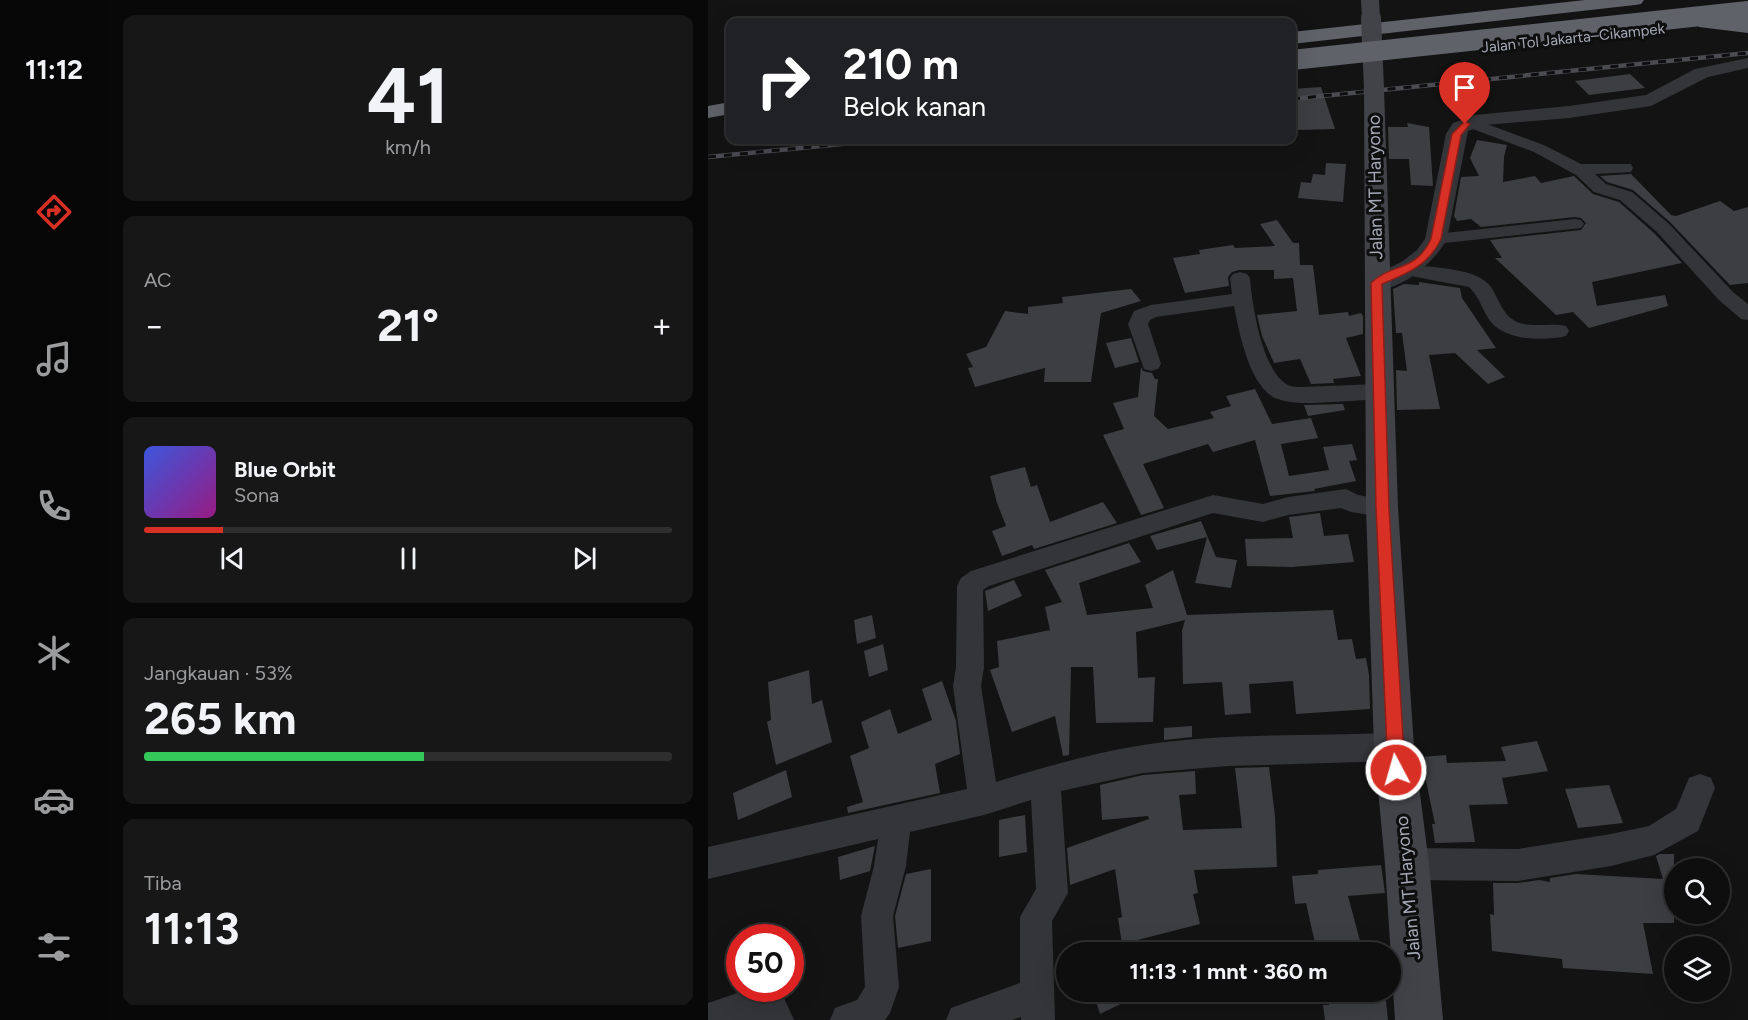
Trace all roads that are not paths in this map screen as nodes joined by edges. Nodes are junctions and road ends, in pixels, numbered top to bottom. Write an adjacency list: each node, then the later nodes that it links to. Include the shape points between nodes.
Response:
1 (1635, 0): 8 (highway)
2 (1748, 4): 9 (highway)
3 (1371, 9): 26 (main road, Jalan MT Haryono, bridge)
4 (1748, 11): 10 (highway, bridge)
5 (1748, 19): 6 (highway, Jalan Tol Jakarta–Cikampek)
6 (1706, 23): 7 (highway); 12 (highway, Jalan Tol Jakarta–Cikampek)
7 (1748, 27)
8 (1296, 38)
9 (1296, 53)
10 (1296, 60)
11 (1748, 63): 17 (street, via 1702,73 1651,100)
12 (1296, 68)
13 (726, 109): 15 (highway)
14 (726, 114): 15 (highway)
15 (708, 115)
16 (726, 122): 18 (highway)
17 (1468, 122): 22 (street, via 1539,149); 24 (street, via 1456,134)
18 (708, 124)
19 (726, 130): 20 (highway)
20 (708, 132)
21 (1625, 168): 22 (street)
22 (1578, 169): 27 (street, via 1600,188 1626,196 1640,206)
23 (1575, 224): 24 (street)
24 (1436, 239): 25 (street, via 1424,258)
25 (1407, 270): 26 (street); 28 (street, via 1479,282 1501,320 1508,325 1527,331)
26 (1377, 283): 30 (main road, Jalan MT Haryono)
27 (1748, 314)
28 (1559, 331)
29 (1151, 364): 30 (street, via 1138,324 1141,316 1240,288 1261,368 1274,387 1283,393 1298,394)
30 (1379, 391): 31 (main road, Jalan MT Haryono)
31 (1382, 508): 32 (main road, Jalan MT Haryono); 35 (street, via 1351,503 1346,498 1263,513 1213,504 980,578 970,586 968,686)
32 (1394, 747): 33 (street, via 1143,759); 38 (main road, Jalan MT Haryono)
33 (1045, 781): 35 (street); 39 (street, via 1052,893 1036,917)
34 (1700, 788): 38 (street, via 1687,820 1654,840 1518,865)
35 (984, 800): 36 (street)
36 (896, 820): 37 (street); 42 (street, via 890,866 877,915 882,987 878,1002 868,1014)
37 (708, 863)
38 (1407, 864): 44 (main road, Jalan MT Haryono)
39 (1037, 1007): 43 (street)
40 (710, 1020): 41 (street, via 761,1004 771,1008)
41 (777, 1020)
42 (847, 1020)
43 (963, 1020)
44 (1419, 1020)

